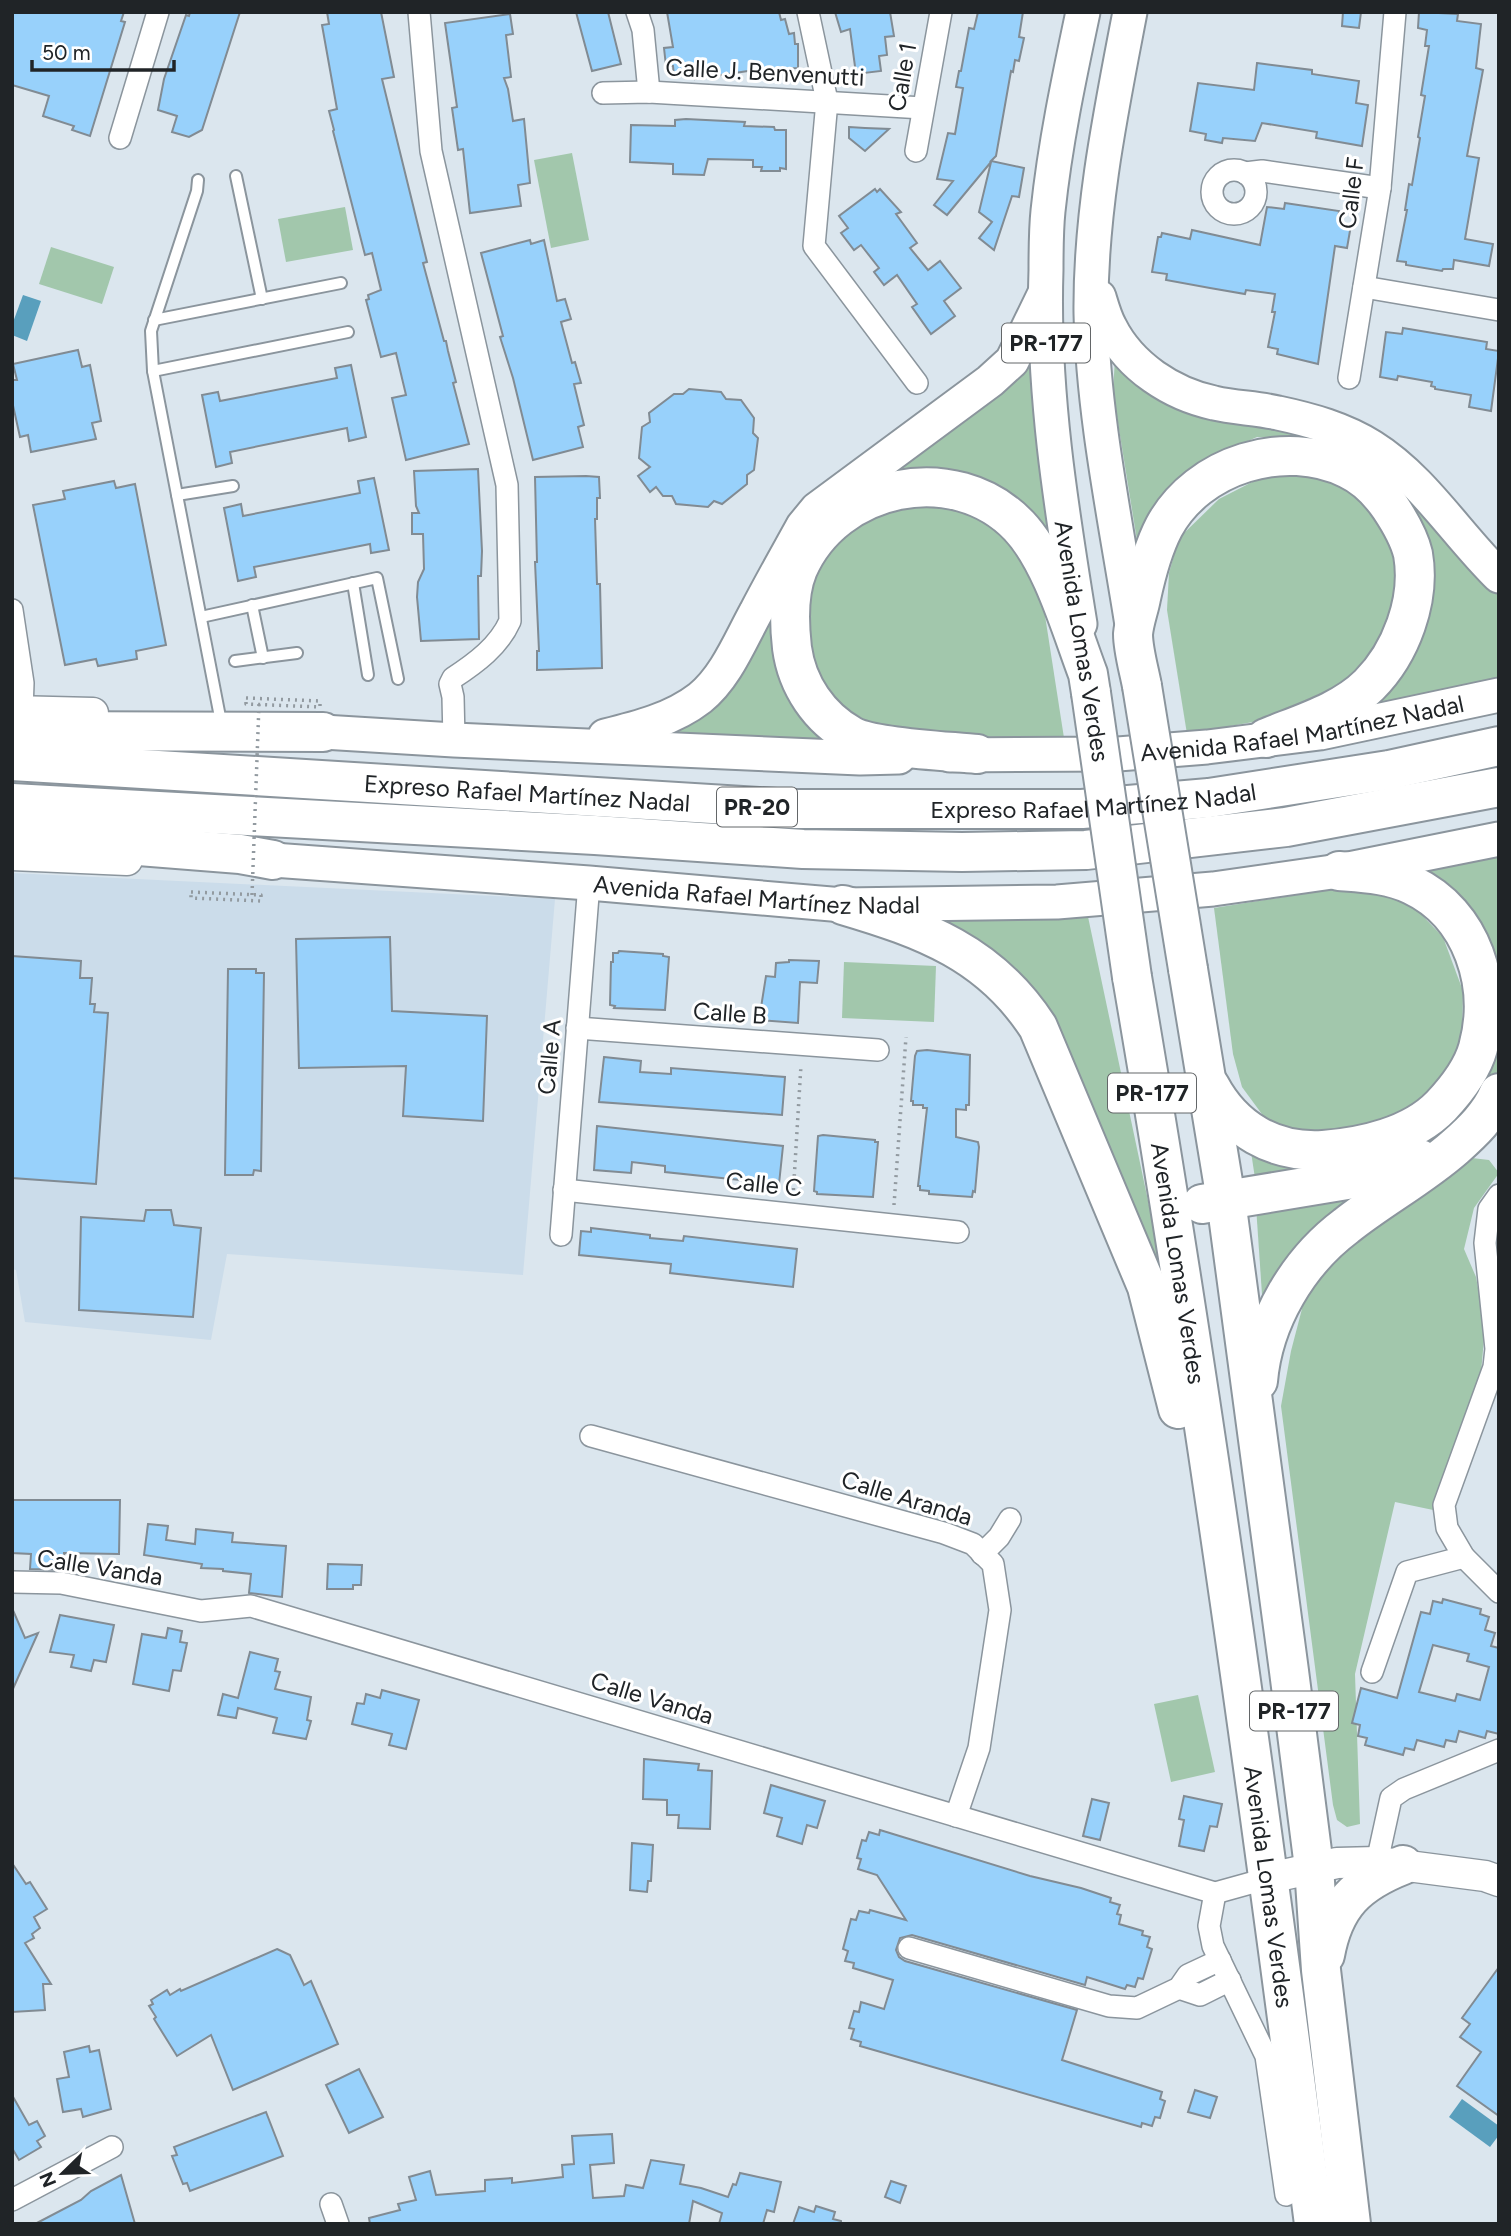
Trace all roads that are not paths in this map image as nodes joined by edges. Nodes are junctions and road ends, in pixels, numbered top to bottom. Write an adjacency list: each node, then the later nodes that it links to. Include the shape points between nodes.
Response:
1 (158, 12): 13 (street)
2 (419, 12): 49 (street, via 431,151 507,485 510,621 494,646 461,673 461,685 453,697)
3 (638, 12): 9 (street)
4 (808, 12): 11 (street)
5 (941, 12): 12 (street, Calle 1)
6 (1083, 12): 22 (main road, Avenida Lomas Verdes / PR-177, via 1047,213)
7 (1130, 12): 19 (main road, Avenida Lomas Verdes / PR-177, via 1108,135)
8 (1395, 12): 18 (street, Calle F)
9 (649, 92): 10 (street, Calle J. Benvenutti); 11 (street, Calle J. Benvenutti)
10 (603, 93)
11 (827, 101): 12 (street, Calle J. Benvenutti); 29 (street, via 814,246)
12 (923, 108): 14 (street, Calle 1)
13 (120, 138)
14 (916, 151)
15 (1245, 173): 18 (street, via 1262,171)
16 (236, 176): 23 (lane)
17 (198, 180): 25 (lane)
18 (1380, 188): 21 (street, Calle F)
19 (1092, 280): 32 (main road, via 1110,328 1143,369 1159,381 1214,403 1275,412 1346,432 1394,461); 37 (main road, Avenida Lomas Verdes / PR-177, via 1094,371)
20 (341, 283): 23 (lane)
21 (1364, 287): 24 (street); 28 (street, Calle F)
22 (1045, 293): 43 (main road, Avenida Lomas Verdes / PR-177, via 1051,421); 50 (main road, via 1012,361 828,501 803,526 734,654 701,697 663,719)
23 (262, 299): 25 (lane)
24 (1499, 310)
25 (154, 320): 27 (lane, via 150,331)
26 (348, 332): 27 (lane)
27 (153, 371): 31 (lane)
28 (1349, 378)
29 (918, 383)
30 (233, 486): 31 (lane)
31 (177, 495): 36 (lane)
32 (1499, 576)
33 (353, 583): 34 (lane); 41 (lane); 42 (lane, via 377,578)
34 (252, 605): 36 (lane); 39 (lane)
35 (12, 610): 46 (street, via 23,683)
36 (201, 617): 45 (lane)
37 (1133, 634): 48 (highway, via 1164,526 1204,484 1261,457 1289,455 1331,462 1373,485 1405,530 1413,553 1413,590 1405,627 1368,686 1316,718); 65 (highway, Avenida Lomas Verdes / PR-177, bridge)
38 (297, 653): 39 (lane)
39 (263, 658): 40 (lane)
40 (235, 662)
41 (368, 675)
42 (398, 679)
43 (1090, 684): 52 (highway, via 1041,558 1020,527 997,506 952,488 925,486 873,499 838,519 821,535 797,572 789,613 800,681 833,724 864,741); 71 (highway, Avenida Lomas Verdes / PR-177, bridge, via 1132,977)
44 (1499, 695): 48 (main road, Avenida Rafael Martínez Nadal, via 1320,733)
45 (220, 717): 46 (main road, Avenida Rafael Martínez Nadal); 47 (main road, Avenida Rafael Martínez Nadal)
46 (15, 718): 47 (highway)
47 (323, 732): 49 (main road, Avenida Rafael Martínez Nadal)
48 (1266, 738): 52 (main road, Avenida Rafael Martínez Nadal, via 1118,754)
49 (454, 740): 50 (main road, Avenida Rafael Martínez Nadal)
50 (576, 744): 52 (main road, Avenida Rafael Martínez Nadal, via 860,758)
51 (1499, 746): 53 (highway, Expreso Rafael Martínez Nadal / PR-20, via 1389,770 1235,794 1082,809 792,809)
52 (977, 754)
53 (12, 761)
54 (1499, 787): 55 (highway, Expreso Rafael Martínez Nadal / PR-20, via 1286,827 1086,850 962,852 803,849)
55 (12, 803)
56 (12, 829): 59 (highway)
57 (1499, 839): 60 (main road, Avenida Rafael Martínez Nadal)
58 (12, 855): 59 (main road, Avenida Rafael Martínez Nadal, via 240,865)
59 (273, 860): 61 (main road, Avenida Rafael Martínez Nadal)
60 (1339, 871): 62 (main road, Avenida Rafael Martínez Nadal, via 1213,889 1057,902); 65 (highway, via 1380,874 1409,883 1459,924 1484,993 1478,1051 1468,1071 1439,1108 1395,1135 1306,1151 1259,1138 1245,1129 1219,1103)
61 (589, 883): 62 (main road, Avenida Rafael Martínez Nadal); 63 (street, Calle A)
62 (843, 905): 77 (highway, via 945,942 973,958 1014,995 1038,1027 1147,1287 1184,1430)
63 (578, 1028): 64 (street, Calle B); 68 (street, Calle A)
64 (878, 1050)
65 (1206, 1078): 70 (highway, Avenida Lomas Verdes / PR-177)
66 (1499, 1093): 67 (highway)
67 (1464, 1139): 70 (highway, via 1377,1175); 74 (highway, via 1344,1227 1304,1266 1284,1296 1271,1328 1259,1373)
68 (564, 1190): 72 (street, Calle C); 73 (street, Calle A)
69 (1499, 1195): 79 (street, via 1489,1209 1485,1243 1494,1367 1444,1505 1447,1528)
70 (1226, 1200): 71 (highway); 74 (highway, Avenida Lomas Verdes / PR-177)
71 (1172, 1210): 77 (highway, Avenida Lomas Verdes / PR-177)
72 (958, 1232)
73 (561, 1235)
74 (1255, 1425): 86 (highway, Avenida Lomas Verdes / PR-177)
75 (591, 1436): 78 (street, Calle Aranda, via 944,1533 973,1544)
76 (1010, 1519): 78 (street)
77 (1217, 1526): 87 (highway, Avenida Lomas Verdes / PR-177)
78 (982, 1554): 84 (street, Calle Aranda, via 993,1564 1000,1610 979,1748)
79 (1464, 1557): 81 (street); 82 (street, via 1407,1572)
80 (12, 1582): 84 (street, Calle Vanda, via 61,1583 201,1611 251,1606)
81 (1499, 1592)
82 (1372, 1672)
83 (1499, 1750): 85 (street, via 1391,1798)
84 (956, 1816): 89 (street, Calle Vanda)
85 (1390, 1864): 86 (main road); 88 (main road); 92 (highway, via 1339,1911 1328,1935)
86 (1314, 1867): 87 (main road); 92 (highway, Avenida Lomas Verdes / PR-177)
87 (1269, 1878): 89 (street); 98 (highway, Avenida Lomas Verdes / PR-177)
88 (1499, 1881)
89 (1215, 1893): 91 (street, via 1209,1926)
90 (909, 1948): 94 (street, via 1109,2006 1137,2008)
91 (1220, 1960): 93 (street); 94 (street, via 1188,1975)
92 (1321, 1970): 99 (highway, Avenida Lomas Verdes / PR-177)
93 (1230, 1980): 94 (street, via 1199,1995); 96 (street, via 1266,2056)
94 (1179, 1989)
95 (112, 2147): 97 (street)
96 (1286, 2195)
97 (12, 2200)
98 (1314, 2224)
99 (1351, 2224)

